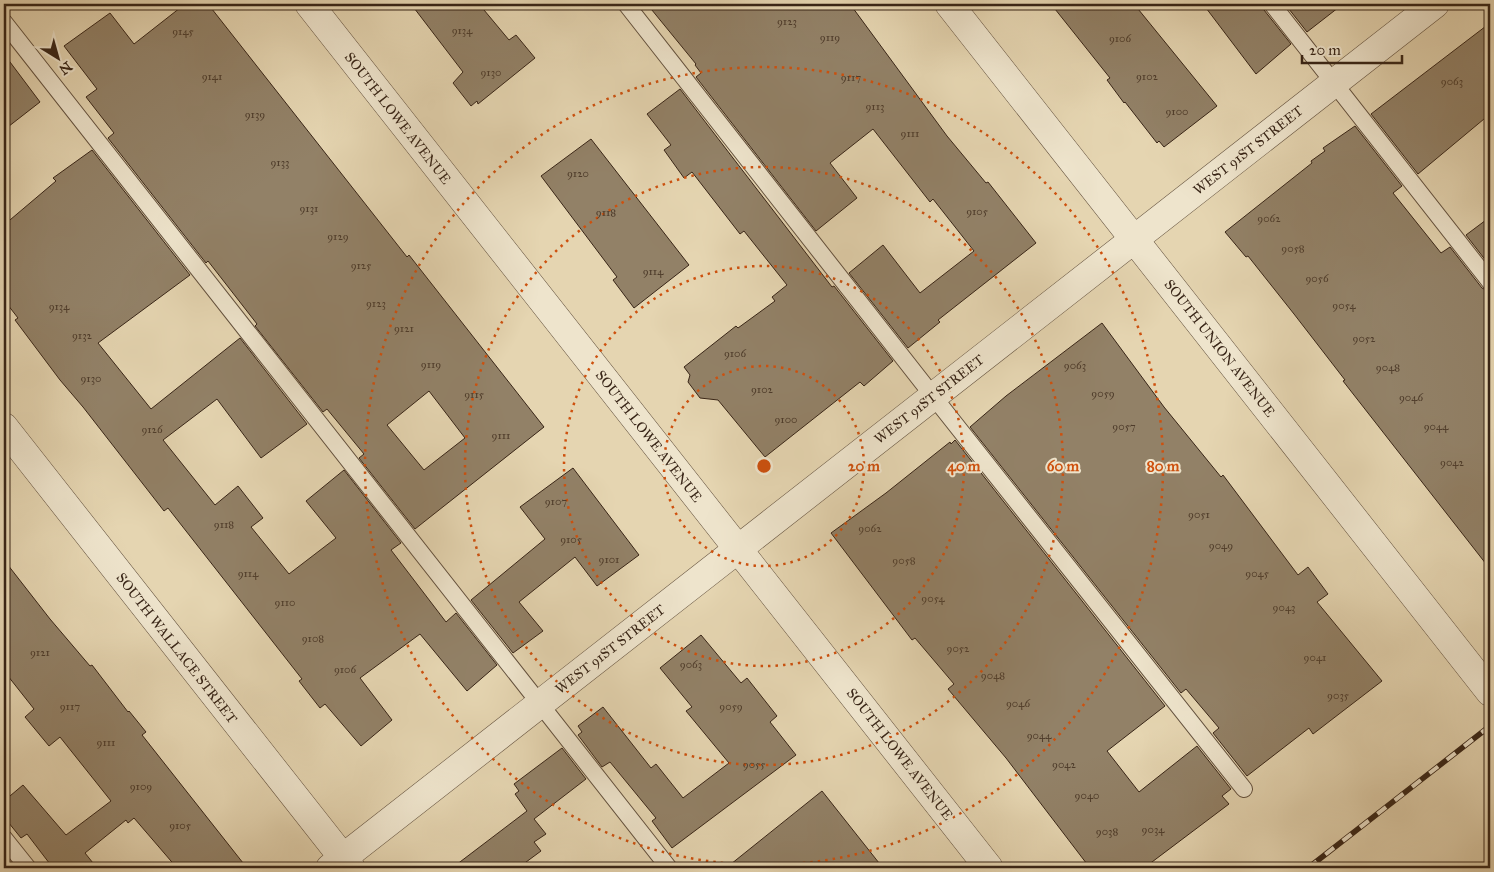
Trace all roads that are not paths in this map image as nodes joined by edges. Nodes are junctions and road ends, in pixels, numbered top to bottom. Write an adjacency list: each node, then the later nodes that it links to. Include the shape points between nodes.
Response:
1 (308, 4): 12 (street, SOUTH LOWE AVENUE)
2 (626, 4): 10 (lane)
3 (949, 4): 8 (street, SOUTH UNION AVENUE)
4 (1272, 4): 7 (lane)
5 (1435, 4): 7 (street, WEST 91ST STREET)
6 (4, 22): 14 (lane)
7 (1334, 83): 8 (street, WEST 91ST STREET); 9 (lane)
8 (1134, 239): 10 (street, WEST 91ST STREET); 13 (street, SOUTH UNION AVENUE)
9 (1490, 282)
10 (933, 396): 12 (street, WEST 91ST STREET); 15 (lane)
11 (4, 427): 17 (street, SOUTH WALLACE STREET)
12 (738, 549): 14 (street, WEST 91ST STREET); 20 (street, SOUTH LOWE AVENUE)
13 (1490, 692)
14 (540, 704): 17 (street, WEST 91ST STREET); 19 (lane)
15 (1244, 789)
16 (4, 838): 18 (lane)
17 (341, 865)
18 (28, 868)
19 (669, 868)
20 (989, 868)

